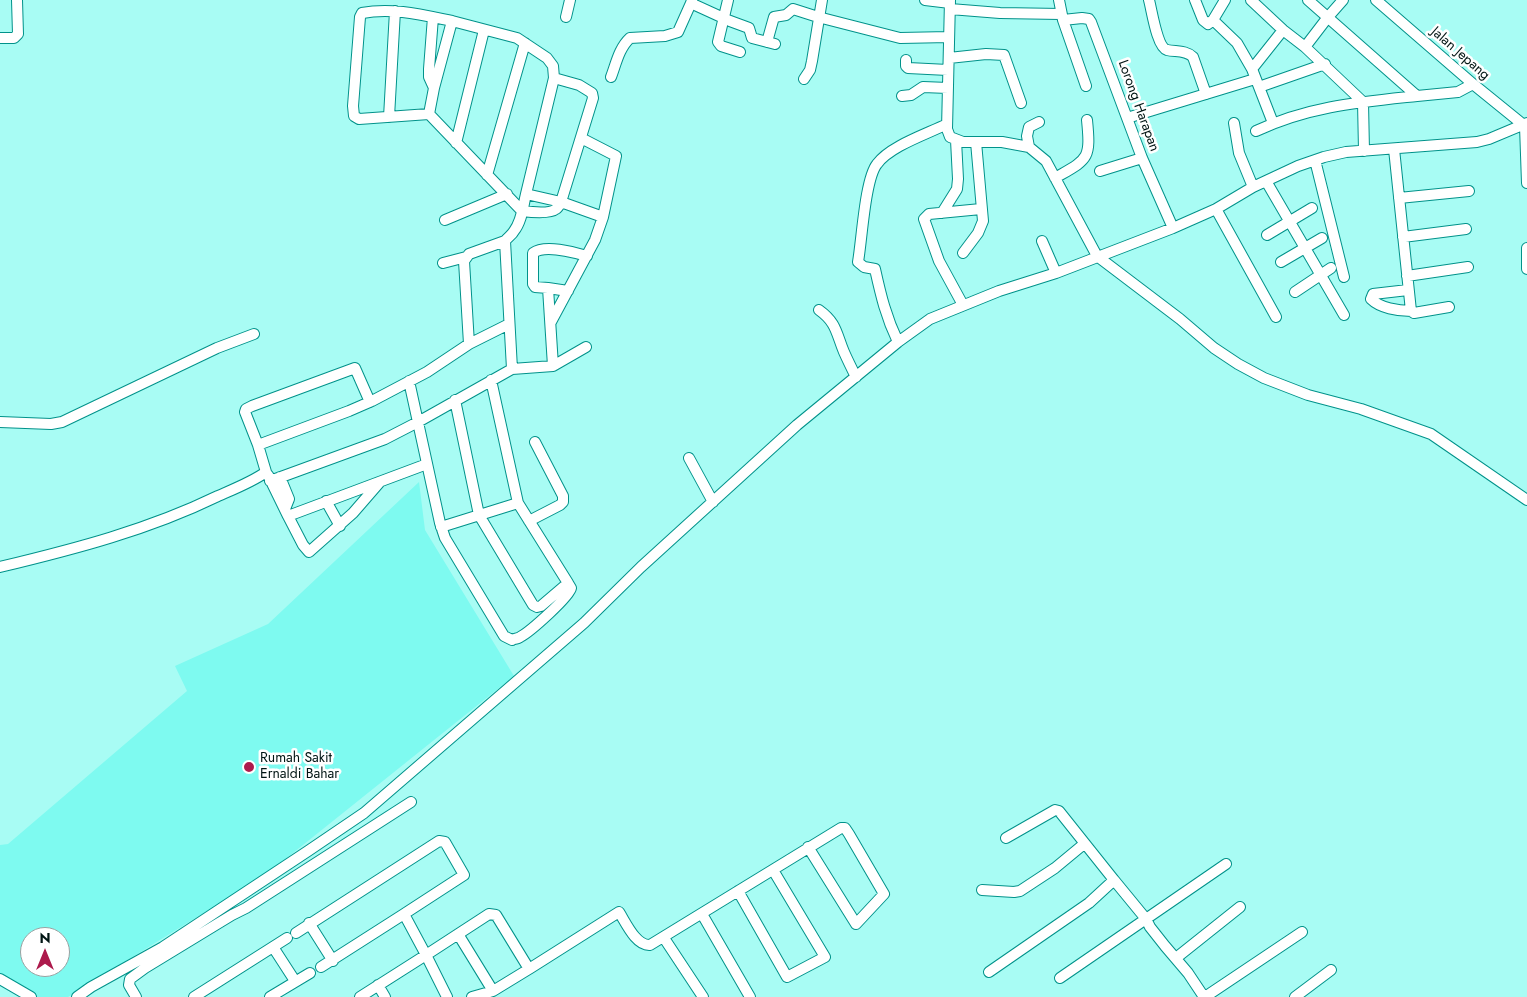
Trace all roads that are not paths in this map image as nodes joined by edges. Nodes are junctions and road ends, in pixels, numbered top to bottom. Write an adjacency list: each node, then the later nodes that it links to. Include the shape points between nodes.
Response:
1 (17, 0): 29 (street, via 18,34 14,38)
2 (570, 0): 19 (street)
3 (728, 0): 22 (street)
4 (822, 0): 23 (street)
5 (925, 0): 15 (street)
6 (1059, 0): 20 (street)
7 (1149, 0): 46 (street, via 1160,44 1167,50 1193,57)
8 (1195, 0): 24 (street, via 1206,23)
9 (1225, 0): 24 (street)
10 (1251, 0): 27 (street)
11 (1308, 0): 21 (street)
12 (1343, 0): 21 (street)
13 (1376, 0): 42 (street, Jalan Jepang)
14 (692, 2): 22 (street); 38 (street, via 678,32 630,38 622,48)
15 (950, 4): 20 (street, via 1000,13); 28 (street)
16 (792, 5): 22 (street, via 786,15 774,17 771,43 752,38 749,28); 23 (street)
17 (395, 11): 18 (street); 52 (street); 52 (street, via 362,13 360,17 353,106 354,116 360,119)
18 (433, 17): 25 (street); 44 (street, via 429,77)
19 (566, 17)
20 (1062, 17): 43 (street); 53 (street, Lorong Harapan, via 1086,18 1091,22)
21 (1328, 17): 31 (street); 48 (street)
22 (723, 18): 32 (street, via 718,44)
23 (818, 18): 28 (street, via 900,38); 40 (street, via 810,70)
24 (1213, 20): 36 (street, via 1237,43)
25 (452, 21): 26 (street); 44 (street)
26 (484, 30): 30 (street); 64 (street)
27 (1283, 30): 31 (street); 36 (street)
28 (949, 37): 33 (street)
29 (0, 38)
30 (525, 43): 39 (street, via 547,58 553,66); 71 (street)
31 (1305, 47): 35 (street)
32 (740, 52)
33 (949, 58): 37 (street); 50 (street, via 1004,55)
34 (906, 60): 37 (street, via 908,68)
35 (1325, 64): 41 (street); 49 (street)
36 (1252, 69): 41 (street)
37 (948, 70): 45 (street)
38 (612, 77)
39 (554, 78): 61 (street, via 592,92); 78 (street)
40 (804, 79)
41 (1257, 83): 46 (street); 57 (street)
42 (1473, 84): 48 (street, via 1458,92); 59 (street, Jalan Jepang)
43 (1086, 86)
44 (434, 88): 51 (street)
45 (948, 88): 47 (street, via 923,87 911,95); 58 (street)
46 (1206, 94): 53 (street)
47 (902, 96)
48 (1417, 96): 49 (street)
49 (1363, 102): 57 (street, via 1331,106); 67 (street)
50 (1021, 103)
51 (429, 114): 52 (street); 64 (street)
52 (389, 117)
53 (1127, 118): 68 (street, Lorong Harapan)
54 (1087, 120): 72 (street, via 1089,144 1085,158)
55 (1039, 122): 65 (street, via 1029,128)
56 (1234, 123): 75 (street, via 1239,153)
57 (1273, 123): 60 (street)
58 (947, 124): 62 (street, via 950,137); 124 (street, via 901,145 881,159 872,172 858,262 875,269 880,298)
59 (1525, 126): 66 (street, via 1477,142); 74 (street)
60 (1256, 131)
61 (581, 138): 80 (street); 86 (street, via 616,156)
62 (956, 140): 63 (street); 85 (street, via 957,188)
63 (976, 142): 65 (street); 82 (street)
64 (456, 143): 71 (street)
65 (1029, 147): 72 (street, via 1046,161)
66 (1394, 149): 67 (street); 79 (street)
67 (1364, 151): 69 (street)
68 (1142, 158): 70 (street); 89 (street, Lorong Harapan)
69 (1315, 160): 73 (street); 110 (street)
70 (1100, 170)
71 (487, 175): 77 (street)
72 (1055, 178): 101 (street)
73 (1266, 181): 75 (street); 88 (street)
74 (1527, 183)
75 (1253, 187): 83 (street)
76 (1469, 191): 79 (street)
77 (507, 194): 84 (street); 87 (street)
78 (526, 194): 80 (street); 84 (street)
79 (1399, 198): 92 (street)
80 (561, 202): 84 (street, via 552,211); 86 (street)
81 (1312, 208): 88 (street)
82 (981, 209): 85 (street); 98 (street, via 981,227)
83 (1216, 209): 89 (street); 120 (street)
84 (522, 211): 94 (street, via 514,231)
85 (942, 213): 115 (street, via 926,216 925,224 939,261)
86 (603, 217): 100 (street)
87 (445, 220)
88 (1290, 221): 91 (street); 96 (street)
89 (1173, 228): 101 (street)
90 (1466, 229): 92 (street)
91 (1267, 235)
92 (1402, 237): 109 (street)
93 (1322, 238): 96 (street)
94 (505, 240): 99 (street); 122 (street)
95 (1042, 241): 107 (street)
96 (1305, 248): 102 (street); 108 (street)
97 (1527, 248): 106 (street)
98 (963, 253)
99 (466, 256): 103 (street); 125 (street)
100 (587, 256): 111 (street, via 563,250 537,250 533,253 533,284); 113 (street)
101 (1096, 256): 107 (street); 142 (street, via 1238,364 1308,395 1361,409 1431,434)
102 (1282, 262)
103 (443, 263)
104 (1468, 267): 109 (street)
105 (1331, 268): 108 (street)
106 (1527, 270)
107 (1056, 273): 115 (street)
108 (1321, 275): 114 (street); 119 (street)
109 (1407, 276): 112 (street)
110 (1344, 277)
111 (548, 288): 113 (street); 121 (street)
112 (1408, 290): 118 (street); 118 (street, via 1373,294 1371,299 1389,308)
113 (568, 291): 121 (street)
114 (1295, 292)
115 (963, 305): 124 (street, via 930,319)
116 (1449, 307): 118 (street)
117 (819, 310): 129 (street, via 830,317 835,326)
118 (1410, 310)
119 (1344, 315)
120 (1276, 317)
121 (550, 323): 127 (street)
122 (509, 324): 125 (street); 128 (street)
123 (254, 334): 134 (street, via 217,348 62,422)
124 (898, 342): 129 (street)
125 (469, 344): 131 (street)
126 (586, 347): 127 (street)
127 (554, 366): 128 (street)
128 (512, 369): 130 (street)
129 (856, 377): 144 (street, via 797,425)
130 (491, 380): 132 (street); 145 (street)
131 (409, 381): 133 (street); 135 (street)
132 (455, 400): 135 (street); 147 (street)
133 (370, 402): 137 (street); 137 (street, via 355,368 252,406 245,412)
134 (0, 422)
135 (418, 422): 139 (street); 140 (street, via 385,439)
136 (535, 442): 148 (street, via 563,496 563,502)
137 (258, 445): 140 (street)
138 (689, 458): 144 (street)
139 (427, 464): 141 (street); 150 (street)
140 (272, 477): 146 (street); 151 (street, via 248,482 169,519 94,543)
141 (381, 481): 143 (street); 149 (street)
142 (1527, 500)
143 (326, 501): 146 (street); 149 (street)
144 (714, 502): 185 (street, via 584,623 364,813 163,947)
145 (518, 503): 147 (street); 148 (street)
146 (286, 512): 149 (street, via 309,552)
147 (478, 516): 150 (street); 152 (street, via 533,605 541,606)
148 (529, 521): 152 (street)
149 (340, 526)
150 (441, 528): 152 (street, via 499,628 509,639 520,638 554,609 570,593)
151 (0, 567)
152 (568, 583)
153 (411, 802): 186 (street, via 246,908 145,968 130,979 129,985)
154 (1006, 838): 155 (street, via 1057,810)
155 (1084, 844): 159 (street); 160 (street, via 1056,868 1020,891)
156 (808, 847): 156 (street, via 841,828 850,834 884,894 856,924); 158 (street)
157 (1226, 864): 165 (street)
158 (773, 870): 161 (street); 161 (street, via 824,957 787,977)
159 (1114, 880): 165 (street); 177 (street, via 1090,903)
160 (982, 890)
161 (738, 891): 164 (street)
162 (1240, 907): 172 (street)
163 (404, 914): 166 (street, via 464,876 445,842 439,841); 171 (street); 173 (street)
164 (702, 914): 169 (street); 194 (street)
165 (1146, 919): 172 (street); 179 (street)
166 (310, 923): 170 (street); 173 (street)
167 (1302, 932): 195 (street)
168 (458, 934): 171 (street); 175 (street, via 489,914 496,915); 183 (street)
169 (664, 938): 175 (street, via 650,946 644,945 620,912); 193 (street)
170 (273, 946): 181 (street); 187 (street)
171 (426, 955): 182 (street); 191 (street)
172 (1176, 958): 195 (street)
173 (333, 961): 174 (street)
174 (321, 967)
175 (529, 969): 183 (street)
176 (1331, 970): 196 (street)
177 (989, 972)
178 (310, 973): 181 (street)
179 (1060, 978)
180 (0, 979): 184 (street)
181 (295, 981): 188 (street)
182 (378, 985): 189 (street); 190 (street)
183 (493, 991): 192 (street)
184 (31, 997)
185 (77, 997)
186 (136, 997)
187 (194, 997)
188 (270, 997)
189 (360, 997)
190 (385, 997)
191 (447, 997)
192 (472, 997)
193 (703, 997)
194 (750, 997)
195 (1204, 997)
196 (1295, 997)

